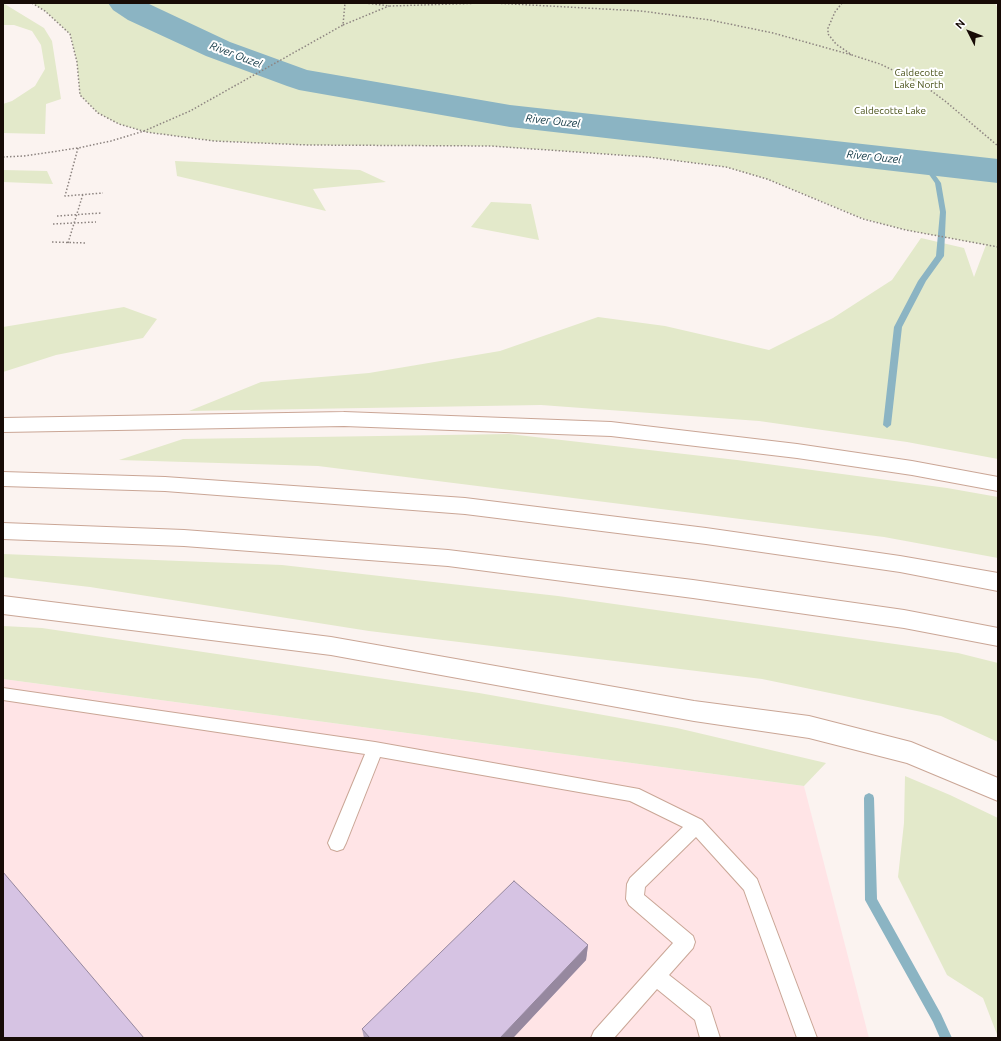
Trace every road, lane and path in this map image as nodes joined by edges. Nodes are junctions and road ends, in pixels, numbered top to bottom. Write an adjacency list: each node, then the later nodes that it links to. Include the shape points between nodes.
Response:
1 (32, 3): 10 (path, via 45,11 70,34 77,62 80,95 98,113 119,124)
2 (345, 3): 8 (path)
3 (365, 3): 7 (path)
4 (484, 3): 7 (path)
5 (494, 3): 9 (path, via 641,11 683,16 773,33)
6 (842, 3): 9 (path, via 835,12 828,34 836,44)
7 (390, 6): 8 (path)
8 (343, 25): 10 (path, via 222,94)
9 (852, 54): 11 (path, via 922,84)
10 (144, 131): 12 (path); 25 (path, via 214,140 308,145 491,146 648,157 726,167 767,179 864,219 906,230)
11 (998, 146)
12 (78, 148): 13 (path); 15 (path, via 65,196)
13 (3, 157)
14 (103, 193): 15 (path)
15 (83, 194): 17 (path)
16 (101, 213): 17 (path)
17 (78, 215): 18 (path); 20 (path)
18 (57, 216)
19 (96, 222): 20 (path)
20 (75, 223): 21 (path); 24 (path)
21 (53, 224)
22 (52, 242): 24 (path)
23 (86, 242): 24 (path)
24 (68, 243)
25 (998, 247)
26 (3, 425): 28 (highway, via 344,419 611,429 797,451)
27 (3, 479): 30 (highway, via 165,484 465,506 706,536 900,564)
28 (998, 484)
29 (3, 530): 32 (highway, via 184,538 448,558 889,616)
30 (998, 582)
31 (3, 605): 35 (highway, via 331,646 694,711 809,728 911,752)
32 (998, 637)
33 (3, 694): 34 (lane)
34 (375, 749): 36 (lane, via 633,794); 37 (lane)
35 (998, 790)
36 (696, 825): 38 (lane, via 636,884 635,899 686,942); 41 (lane, via 751,885)
37 (337, 843)
38 (655, 976): 39 (lane); 40 (lane, via 703,1014)
39 (601, 1038)
40 (710, 1038)
41 (807, 1038)

